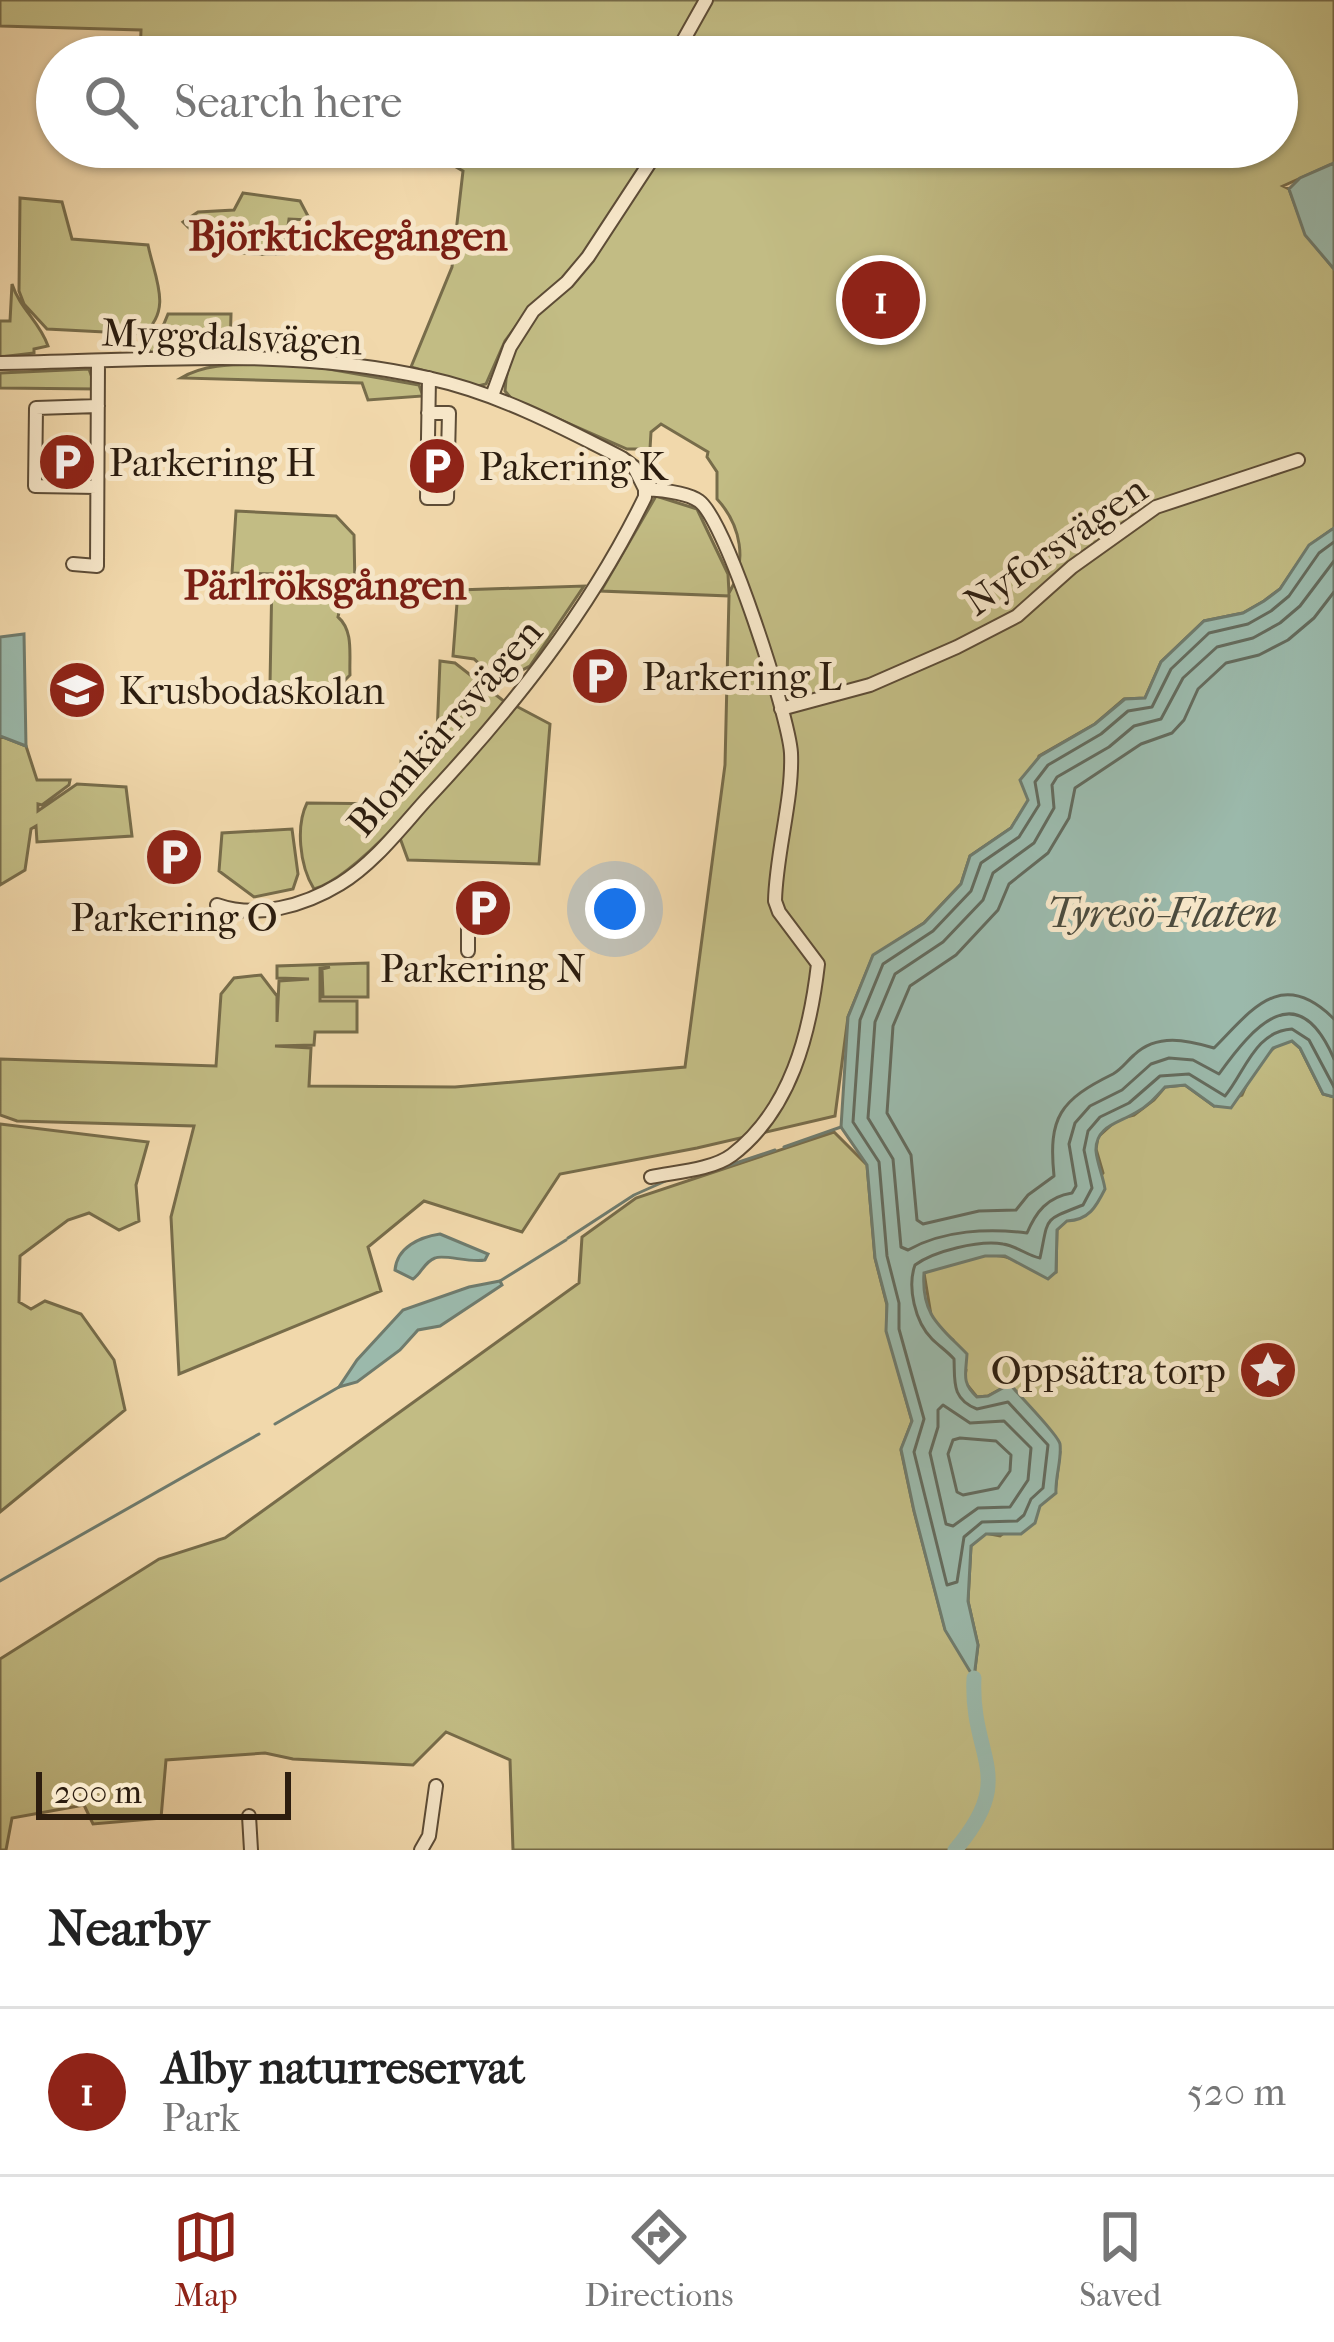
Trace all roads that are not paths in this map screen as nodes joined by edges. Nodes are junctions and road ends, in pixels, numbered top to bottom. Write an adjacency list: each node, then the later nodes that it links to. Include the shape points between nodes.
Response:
1 (706, 0): 2 (street)
2 (686, 36)
3 (647, 168): 7 (street, via 589,257 533,311)
4 (98, 362): 5 (street, Myggdalsvägen); 6 (street, Myggdalsvägen, via 333,362); 8 (street)
5 (0, 363)
6 (429, 378): 7 (street, Myggdalsvägen); 9 (street)
7 (492, 396): 12 (street, Myggdalsvägen, via 622,458)
8 (98, 406): 11 (street); 11 (street, via 36,407 35,487)
9 (428, 413): 9 (street, via 449,413 447,499 427,498)
10 (1298, 460): 14 (street, Nyforsvägen, via 1156,507 1017,616 939,656)
11 (98, 487): 13 (street, via 97,566)
12 (645, 489): 14 (street, via 700,501 722,532); 15 (street, Blomkärrsvägen, via 600,581 532,679 373,858 291,906 240,912)
13 (73, 565)
14 (781, 709): 18 (street, via 791,752 775,901 818,964 802,1051 770,1114 730,1157)
15 (217, 905)
16 (468, 923): 17 (street)
17 (468, 951)
18 (651, 1177)
19 (436, 1786): 22 (street)
20 (249, 1816): 21 (street)
21 (251, 1850)
22 (422, 1850)

